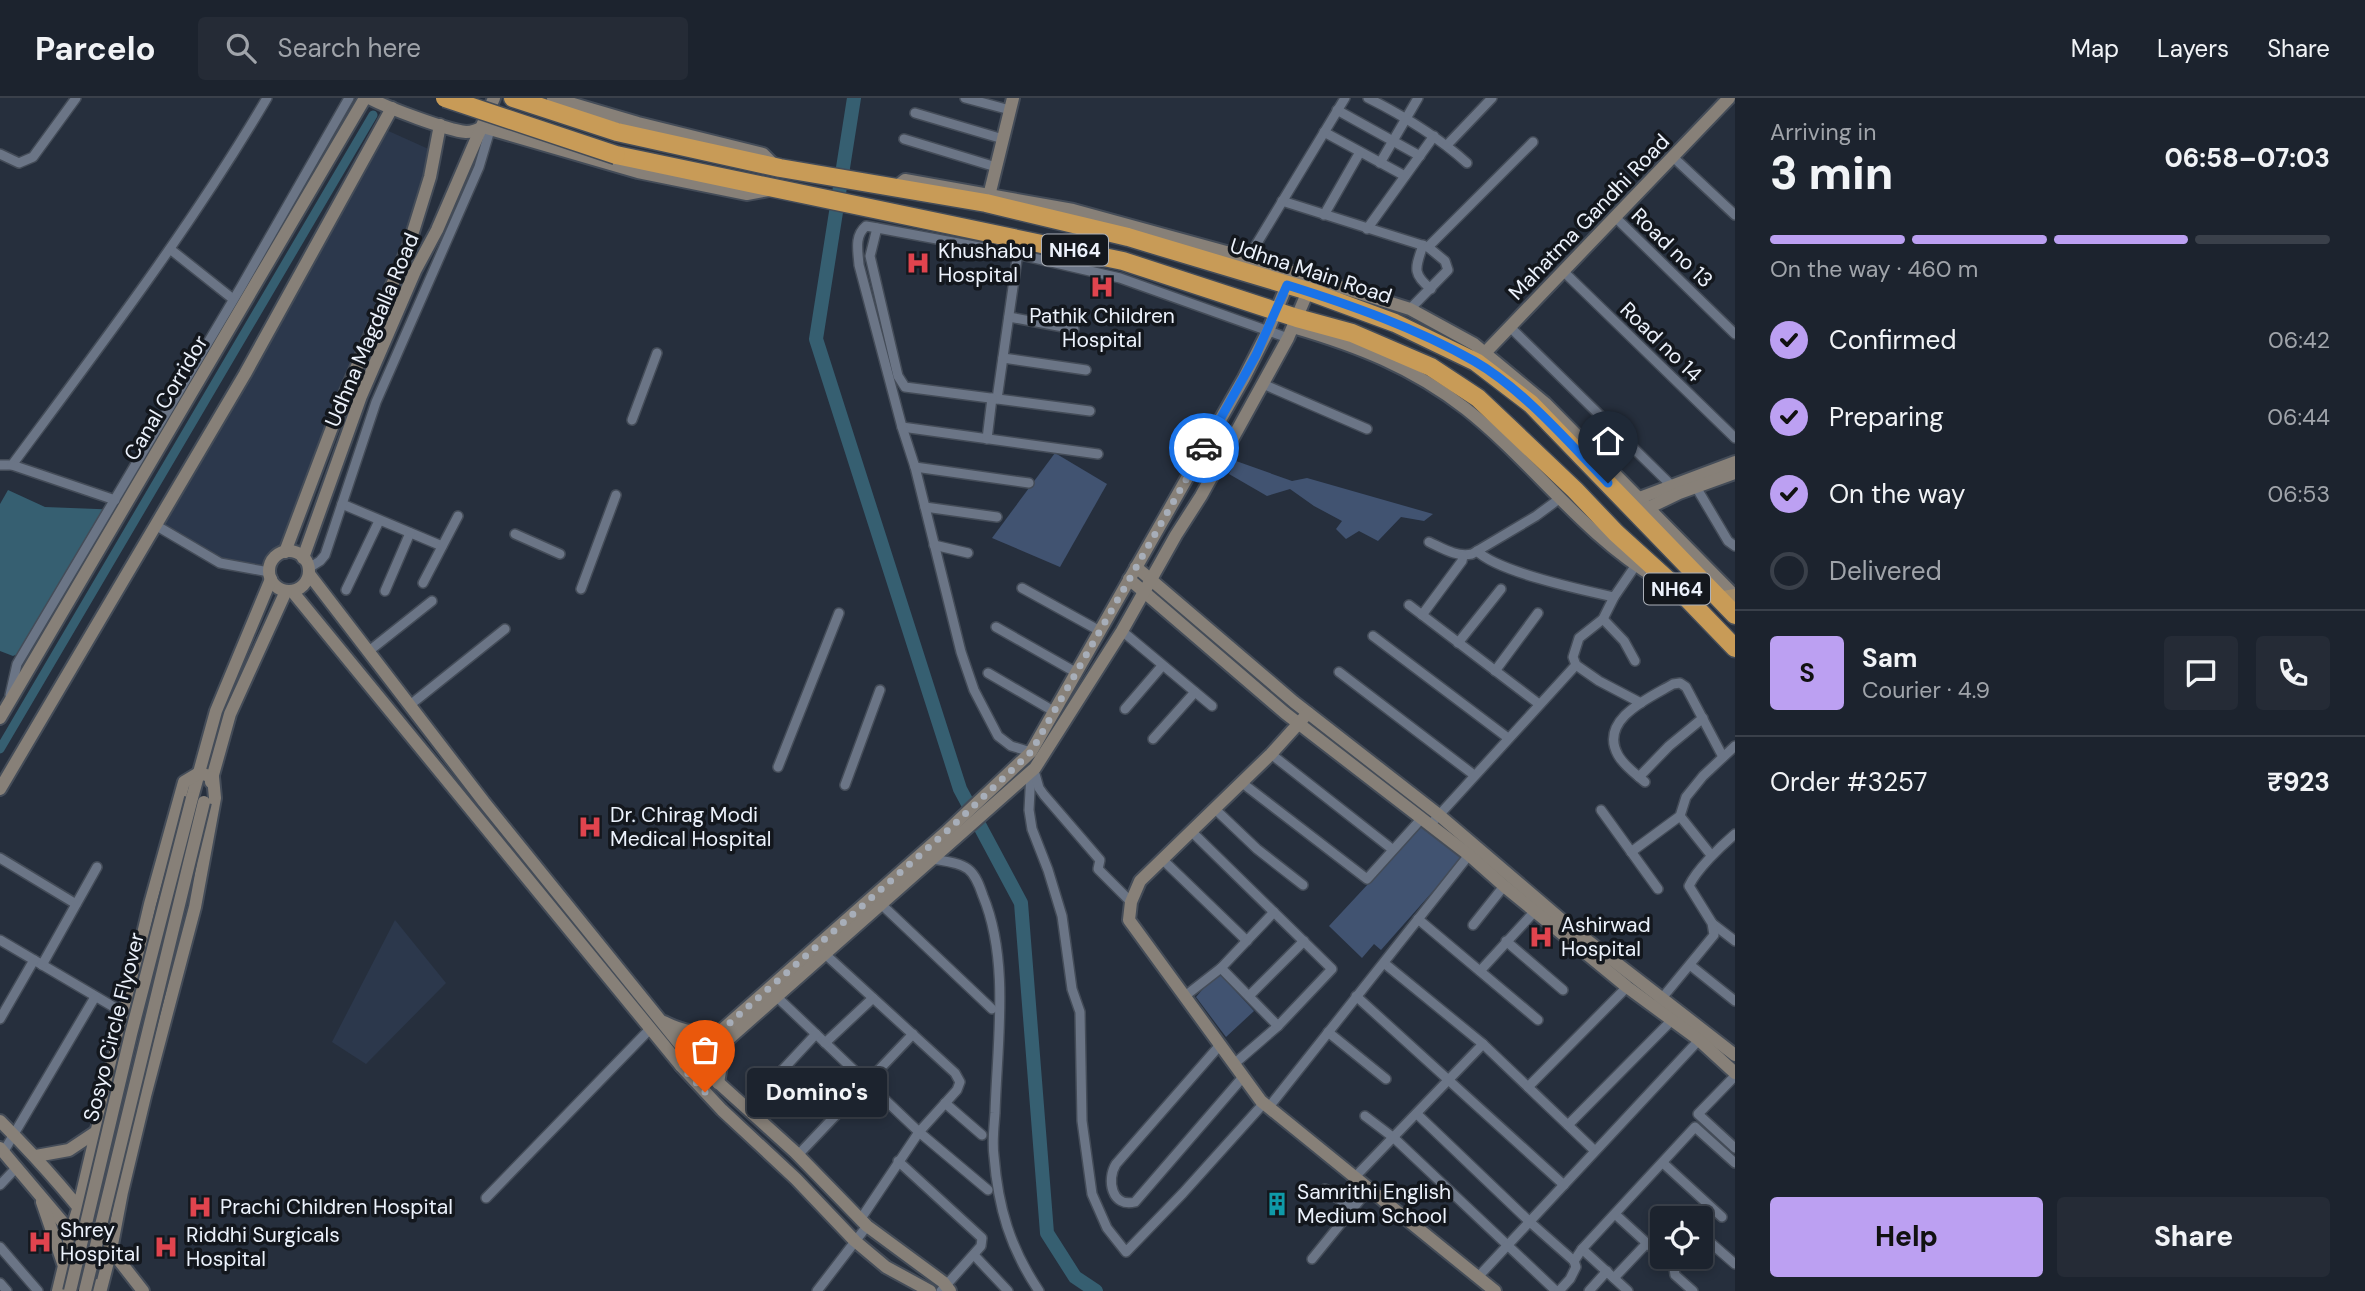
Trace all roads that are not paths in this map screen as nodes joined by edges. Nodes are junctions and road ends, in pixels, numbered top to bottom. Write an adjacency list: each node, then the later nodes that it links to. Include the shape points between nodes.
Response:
1 (76, 98): 30 (street, via 33,157 19,163)
2 (267, 98): 48 (street)
3 (349, 98): 54 (street)
4 (367, 98): 16 (street); 146 (street, Canal Corridor)
5 (445, 98): 38 (highway, NH64, bridge, via 616,155)
6 (494, 98): 21 (street, Udhna Magdalla Road)
7 (513, 98): 35 (highway, NH64, via 617,132)
8 (553, 98): 35 (street, via 763,154)
9 (965, 98): 15 (street)
10 (1345, 98): 17 (street)
11 (1368, 98): 19 (street)
12 (1418, 98): 19 (street)
13 (1492, 98): 28 (street)
14 (1733, 98): 32 (street, Mahatma Gandhi Road)
15 (1011, 104): 25 (street)
16 (391, 108): 20 (street); 93 (street)
17 (1337, 110): 22 (street); 26 (street)
18 (915, 113): 25 (street)
19 (1406, 117): 23 (street); 26 (street)
20 (440, 125): 21 (street, via 466,132); 102 (street, via 408,248 342,401)
21 (486, 126): 38 (street, via 638,172 747,194); 87 (street, via 479,167 376,402); 107 (street, Udhna Magdalla Road, via 415,271 361,397)
22 (1324, 132): 29 (street); 40 (street)
23 (1434, 136): 28 (street); 31 (street)
24 (904, 138): 36 (street)
25 (1003, 139): 36 (street)
26 (1393, 140): 31 (street); 33 (street)
27 (1533, 142): 46 (street)
28 (1447, 145): 34 (street)
29 (1360, 152): 33 (street); 41 (street)
30 (0, 154)
31 (1420, 156): 37 (street)
32 (1673, 157): 42 (street); 43 (street, Mahatma Gandhi Road)
33 (1380, 163): 37 (street)
34 (1467, 163)
35 (778, 167): 39 (highway, Udhna Main Road / NH64)
36 (996, 167): 39 (street)
37 (1405, 176): 45 (street)
38 (774, 190): 47 (highway, NH64, via 868,206)
39 (988, 199): 49 (street, via 1073,211); 51 (highway, Udhna Main Road / NH64)
40 (1282, 201): 41 (street); 49 (street)
41 (1324, 215): 45 (street)
42 (1735, 215)
43 (1615, 217): 50 (street, Mahatma Gandhi Road); 62 (street, Road no 13)
44 (877, 228): 47 (street); 68 (street, via 870,256 901,383 909,389); 71 (street, via 866,226 860,232 859,265)
45 (1367, 229): 46 (street)
46 (1426, 246): 52 (street, via 1417,274); 52 (street, via 1448,267)
47 (1019, 247): 56 (highway, NH64, via 1124,261); 57 (street); 61 (street)
48 (170, 249): 54 (street); 78 (street)
49 (1248, 258): 55 (street)
50 (1563, 271): 58 (street, Mahatma Gandhi Road); 73 (street, Road no 14)
51 (1287, 285): 53 (highway, Udhna Main Road / NH64); 56 (street)
52 (1431, 289): 55 (street)
53 (1308, 292): 60 (street); 64 (highway, Udhna Main Road / NH64)
54 (233, 299): 86 (street)
55 (1410, 309): 64 (street, via 1474,344)
56 (1277, 311): 60 (highway, NH64); 61 (street)
57 (1009, 317): 59 (street); 65 (street)
58 (1510, 327): 64 (street, Mahatma Gandhi Road); 82 (street)
59 (1074, 328)
60 (1292, 328): 61 (street); 67 (street); 85 (street, via 1353,345 1433,386 1501,439); 94 (highway, NH64, via 1352,333 1431,367 1478,398)
61 (1268, 331): 108 (street)
62 (1735, 334)
63 (657, 352): 70 (street)
64 (1480, 357): 88 (highway, Udhna Main Road / NH64)
65 (1003, 358): 66 (street); 68 (street)
66 (1086, 370)
67 (1263, 384): 72 (street); 111 (street)
68 (995, 398): 69 (street); 74 (street)
69 (1090, 411)
70 (632, 421)
71 (902, 427): 74 (street); 79 (street)
72 (1367, 429)
73 (1735, 438)
74 (986, 439): 75 (street)
75 (1098, 454)
76 (1735, 461): 82 (street)
77 (0, 465): 78 (street)
78 (12, 465): 86 (street)
79 (915, 467): 81 (street); 89 (street)
80 (1735, 473): 83 (street)
81 (1029, 483)
82 (1671, 485): 88 (street)
83 (1696, 487): 88 (street); 99 (street, via 1728,541)
84 (616, 495): 114 (street)
85 (1559, 499): 101 (street); 106 (street)
86 (115, 500): 146 (street, via 17,664)
87 (342, 504): 92 (street); 107 (street, via 325,555)
88 (1638, 506): 94 (highway); 122 (highway, Udhna Main Road)
89 (925, 507): 91 (street); 98 (street)
90 (458, 516): 100 (street)
91 (997, 517)
92 (379, 521): 95 (street); 116 (street)
93 (156, 526): 109 (street, via 220,564); 169 (street)
94 (1611, 528): 106 (highway, NH64)
95 (410, 533): 100 (street); 118 (street)
96 (514, 534): 104 (street)
97 (1429, 542): 105 (street)
98 (934, 545): 103 (street); 159 (street, via 974,690 998,736)
99 (1735, 545)
100 (442, 546): 112 (street)
101 (1477, 551): 105 (street); 120 (street, via 1548,582)
102 (285, 552): 107 (street, via 298,554); 109 (street, via 273,559)
103 (968, 553)
104 (560, 554)
105 (1463, 555): 126 (street)
106 (1639, 561): 120 (street); 134 (highway, NH64, via 1680,591)
107 (307, 567): 117 (street, Udhna Magdalla Road, via 303,585); 135 (street)
108 (1136, 567): 110 (street); 111 (street)
109 (270, 576): 117 (street, via 274,585); 164 (street, Sosyo Circle Flyover, via 216,711)
110 (1129, 579): 119 (street); 130 (street)
111 (1152, 580): 119 (street); 152 (street)
112 (424, 583)
113 (1022, 587): 130 (street)
114 (581, 589)
115 (1501, 589): 133 (street)
116 (346, 590)
117 (289, 591): 166 (street, Udhna Magdalla Road, via 230,714); 223 (street)
118 (385, 591)
119 (1146, 592): 131 (street); 155 (street)
120 (1614, 597): 127 (street)
121 (432, 601): 135 (street)
122 (1732, 603)
123 (1409, 605): 126 (street)
124 (839, 613): 162 (street)
125 (1538, 613): 139 (street)
126 (1422, 615): 133 (street)
127 (1603, 619): 136 (street); 137 (street, via 1579,638 1573,657)
128 (996, 627): 142 (street)
129 (505, 629): 147 (street)
130 (1100, 631): 142 (street)
131 (1122, 631): 138 (street); 163 (street)
132 (1373, 636): 156 (street)
133 (1458, 643): 139 (street)
134 (1735, 648)
135 (369, 651): 147 (street)
136 (1635, 661)
137 (1576, 665): 145 (street); 148 (street)
138 (1162, 666): 144 (street); 150 (street)
139 (1495, 671): 148 (street)
140 (1339, 672): 165 (street)
141 (988, 673): 151 (street)
142 (1077, 673): 151 (street)
143 (880, 690): 168 (street)
144 (1195, 692): 149 (street); 157 (street)
145 (1641, 703): 154 (street, via 1681,683); 154 (street, via 1628,711 1616,728 1614,743 1625,765 1642,779 1670,746)
146 (8, 704): 153 (street, Canal Corridor)
147 (410, 705): 223 (street)
148 (1539, 705): 156 (street)
149 (1212, 706)
150 (1125, 709)
151 (1055, 712): 159 (street)
152 (1308, 713): 155 (street); 174 (street)
153 (0, 718)
154 (1703, 718): 161 (street)
155 (1300, 724): 160 (street); 174 (street)
156 (1508, 738): 165 (street)
157 (1153, 739)
158 (1735, 746): 161 (street)
159 (1031, 752): 163 (street)
160 (1271, 754): 167 (street); 178 (street)
161 (1723, 757): 173 (street, via 1686,797)
162 (778, 767)
163 (1027, 771): 177 (street); 189 (street, via 1100,860 1098,869); 244 (street, via 1032,829 1062,916 1072,989 1080,1012 1082,1121 1092,1194 1120,1247 1126,1252)
164 (198, 773): 166 (street); 170 (street, Sosyo Circle Flyover); 219 (street, via 184,782)
165 (1474, 775): 174 (street)
166 (213, 777): 170 (street, Sosyo Circle Flyover); 285 (street, via 215,798 195,906 142,1108)
167 (1241, 782): 171 (street); 178 (street, via 1364,877)
168 (845, 785)
169 (0, 789)
170 (198, 800): 300 (street, Sosyo Circle Flyover, bridge, via 131,1034); 301 (street, Sosyo Circle Flyover, bridge)
171 (1215, 808): 175 (street); 186 (street)
172 (1601, 810): 179 (street)
173 (1679, 816): 179 (street); 181 (street)
174 (1431, 819): 178 (street); 180 (street); 217 (street)
175 (1191, 831): 184 (street); 193 (street)
176 (1735, 834): 181 (street)
177 (949, 836): 183 (street); 228 (street)
178 (1392, 849)
179 (1631, 852): 188 (street)
180 (1469, 855): 187 (street); 194 (street)
181 (1711, 855): 195 (street, via 1689,886)
182 (0, 858): 190 (street)
183 (932, 859): 191 (street); 306 (street, via 971,870 995,928 1000,1015 993,1153 999,1202 1014,1245)
184 (1162, 859): 189 (street, via 1140,881); 198 (street)
185 (97, 867): 190 (street)
186 (1303, 885)
187 (1504, 886): 192 (street); 196 (street)
188 (1657, 889)
189 (1131, 902): 210 (street, via 1129,920)
190 (76, 904): 203 (street)
191 (881, 904): 202 (street); 218 (street)
192 (1535, 911): 200 (street); 208 (street)
193 (1274, 912): 198 (street); 199 (street)
194 (1418, 919): 204 (street); 207 (street)
195 (1712, 923): 201 (street); 205 (street, via 1714,935)
196 (1473, 925)
197 (0, 940): 203 (street)
198 (1247, 941): 206 (street)
199 (1304, 941): 211 (street); 224 (street, via 1332,969)
200 (1506, 941): 207 (street); 209 (street)
201 (1735, 941)
202 (825, 954): 214 (street); 215 (street)
203 (38, 963): 213 (street); 220 (street)
204 (1384, 963): 212 (street); 231 (street)
205 (1690, 965): 216 (street); 217 (street)
206 (1221, 968): 210 (street); 211 (street)
207 (1480, 971): 221 (street)
208 (1627, 987): 217 (street); 242 (street)
209 (1563, 990)
210 (1185, 996): 232 (street)
211 (1249, 996): 224 (street)
212 (1356, 996): 225 (street); 239 (street)
213 (95, 997): 219 (street); 252 (street)
214 (777, 997): 226 (street); 228 (street)
215 (873, 998): 227 (street); 230 (street)
216 (1735, 1001)
217 (1659, 1002): 222 (street); 233 (street)
218 (992, 1009)
219 (124, 1013): 250 (street)
220 (0, 1018)
221 (1538, 1020)
222 (1672, 1020): 229 (street); 249 (street)
223 (655, 1024): 228 (street); 235 (street); 271 (street)
224 (1278, 1026): 234 (street)
225 (1328, 1032): 238 (street); 244 (street)
226 (816, 1034): 230 (street); 245 (street)
227 (913, 1034): 241 (street); 243 (street, via 959,1077 960,1086)
228 (723, 1037): 235 (street); 240 (street)
229 (1699, 1040): 236 (street); 257 (street)
230 (825, 1044): 241 (street)
231 (1483, 1044): 239 (street); 242 (street)
232 (1220, 1045): 234 (street); 237 (street, via 1115,1164 1110,1183 1118,1199 1135,1202)
233 (1735, 1055)
234 (1234, 1064): 237 (street)
235 (690, 1066): 240 (street); 279 (street, via 722,1110)
236 (1735, 1074): 255 (street, via 1698,1114)
237 (1243, 1077): 244 (street)
238 (1387, 1079)
239 (1451, 1080): 246 (street); 266 (street)
240 (718, 1083): 245 (street)
241 (867, 1083): 251 (street); 258 (street)
242 (1528, 1087): 249 (street)
243 (944, 1103): 251 (street); 253 (street)
244 (1266, 1105): 264 (street)
245 (746, 1109): 258 (street)
246 (1417, 1114): 254 (street); 277 (street)
247 (1365, 1116): 254 (street)
248 (0, 1121): 252 (street)
249 (1568, 1125): 257 (street)
250 (96, 1132): 259 (street, via 69,1150); 272 (street)
251 (919, 1132): 260 (street); 269 (street)
252 (14, 1135): 256 (street); 259 (street)
253 (982, 1135)
254 (1394, 1138): 264 (street); 281 (street)
255 (1735, 1148)
256 (2, 1150): 263 (street)
257 (1595, 1152): 266 (street)
258 (798, 1155): 276 (street)
259 (36, 1156): 272 (street)
260 (898, 1161): 276 (street); 286 (street, via 979,1234 981,1246)
261 (1663, 1163): 262 (street, via 1695,1127); 274 (street); 275 (street)
262 (1735, 1163)
263 (17, 1167): 265 (street); 270 (street)
264 (1354, 1178): 268 (street)
265 (0, 1185)
266 (1564, 1185): 277 (street)
267 (1325, 1189): 273 (street)
268 (1368, 1190): 273 (street); 292 (street)
269 (988, 1191)
270 (39, 1194): 278 (street); 290 (street)
271 (486, 1198)
272 (79, 1206): 278 (street); 285 (street)
273 (1353, 1209): 287 (street)
274 (1615, 1214): 280 (street); 284 (street)
275 (1722, 1217)
276 (863, 1223): 279 (street); 294 (street)
277 (1531, 1223): 281 (street); 288 (street)
278 (71, 1232): 290 (street)
279 (855, 1241): 303 (street); 304 (street, via 886,1267)
280 (1647, 1243): 291 (street); 310 (street)
281 (1508, 1244): 292 (street); 308 (street)
282 (1713, 1245): 289 (street)
283 (0, 1247): 298 (street)
284 (1582, 1249): 288 (street); 291 (street)
285 (111, 1251): 295 (street); 302 (street)
286 (974, 1255): 294 (street); 305 (street)
287 (1312, 1259)
288 (1574, 1261): 308 (street, via 1570,1279)
289 (1735, 1264)
290 (64, 1266): 295 (street); 299 (street)
291 (1610, 1274): 296 (street); 309 (street)
292 (1478, 1278): 307 (street)
293 (0, 1283): 297 (street)
294 (946, 1289)
295 (102, 1290)
296 (1626, 1290)
297 (7, 1291)
298 (38, 1291)
299 (58, 1291)
300 (70, 1291)
301 (86, 1291)
302 (142, 1291)
303 (817, 1291)
304 (930, 1291)
305 (1008, 1291)
306 (1039, 1291)
307 (1494, 1291)
308 (1557, 1291)
309 (1589, 1291)
310 (1693, 1291)

